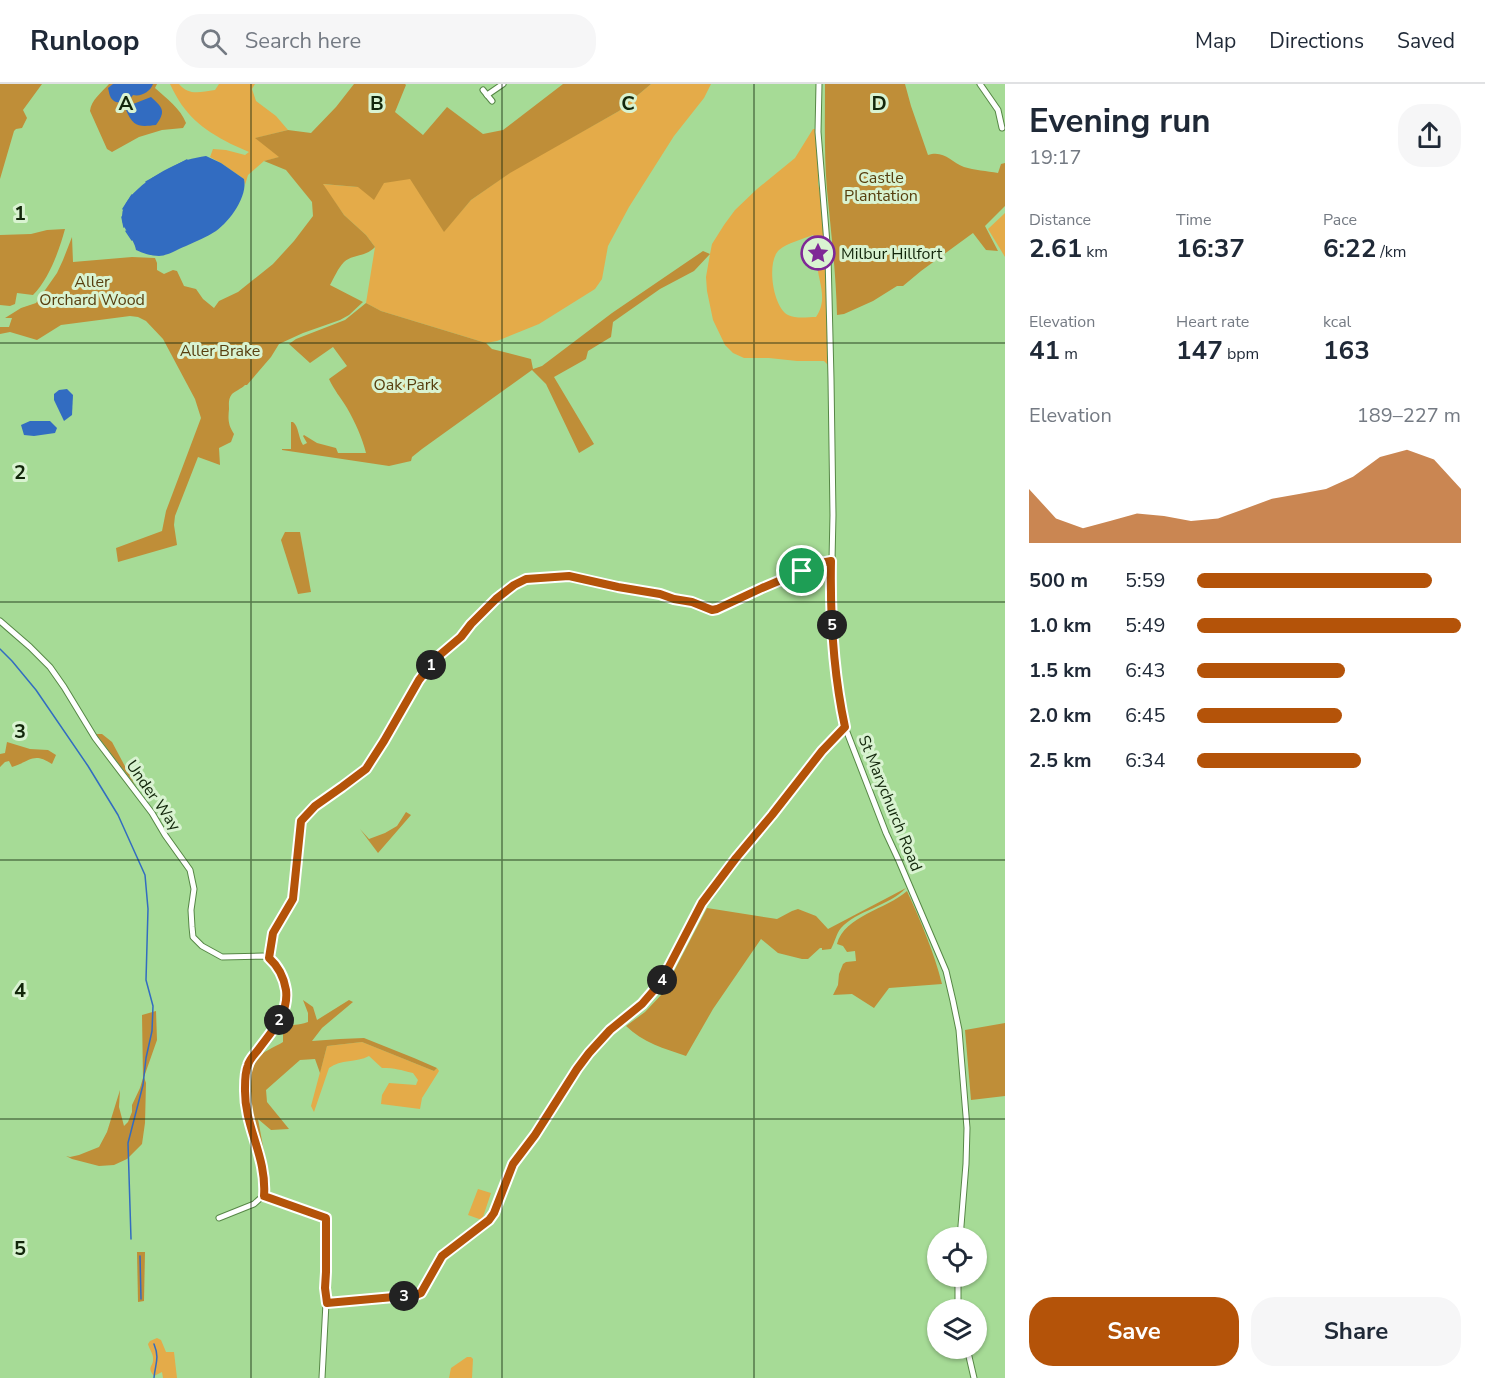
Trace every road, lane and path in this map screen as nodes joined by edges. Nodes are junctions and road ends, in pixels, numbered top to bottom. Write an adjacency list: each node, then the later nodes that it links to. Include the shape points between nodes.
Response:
1 (503, 84): 4 (street, via 485,92)
2 (819, 84): 6 (street, St Marychurch Road, via 818,132 831,359)
3 (980, 84): 5 (street, via 998,110)
4 (492, 101)
5 (1002, 128)
6 (831, 561): 8 (street, St Marychurch Road, via 836,682); 9 (street, via 712,610 660,594 569,576 526,579 514,585 435,659 366,769 301,821 293,899 273,933)
7 (0, 621): 9 (street, Under Way, via 50,667 95,738 190,870 194,937 222,957)
8 (845, 727): 12 (street, St Marychurch Road, via 946,970 959,1029 967,1128); 13 (street, via 702,903 661,982 610,1030 577,1069 513,1164 489,1220 442,1256 421,1293)
9 (269, 958): 10 (street, via 285,982 286,1004 278,1023 248,1064 245,1088 246,1111 265,1180)
10 (264, 1196): 11 (street); 13 (street, via 326,1218)
11 (219, 1218)
12 (961, 1227)
13 (327, 1303): 15 (street)
14 (970, 1359): 16 (street)
15 (322, 1378)
16 (974, 1378)

